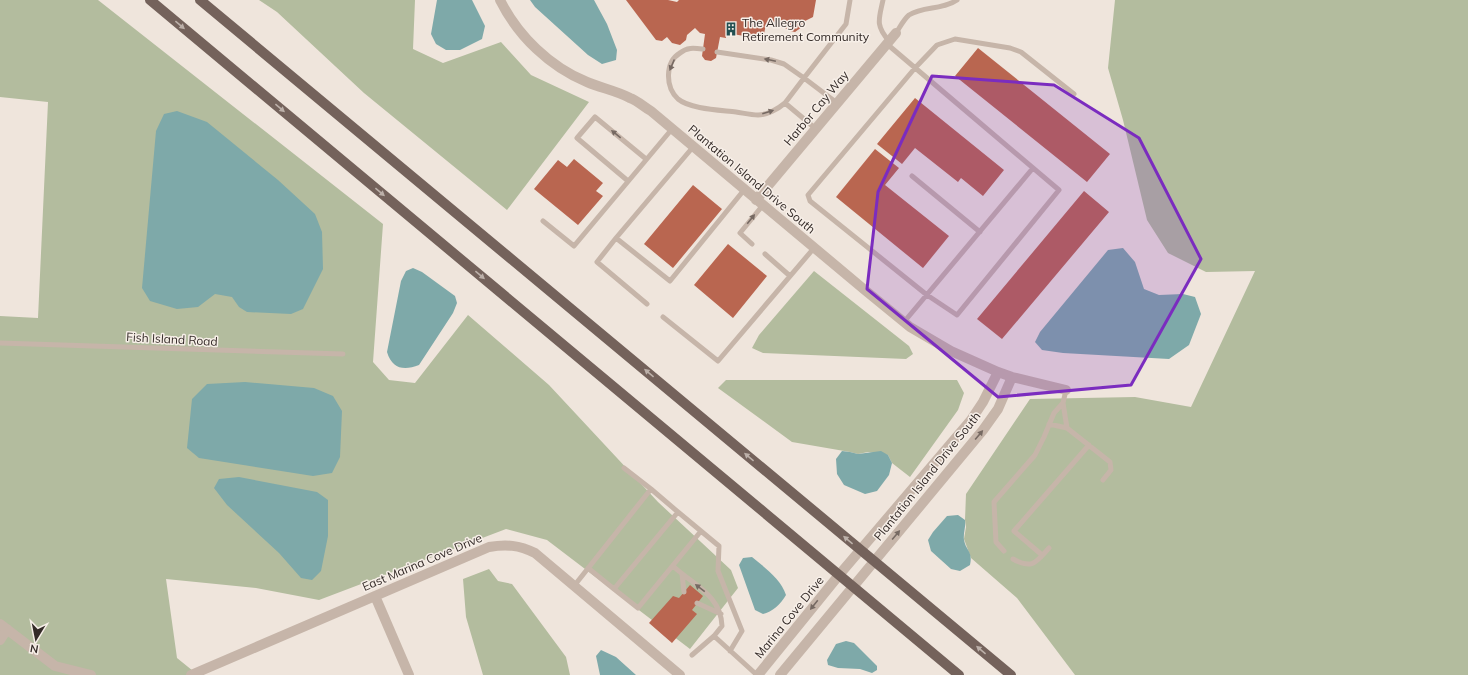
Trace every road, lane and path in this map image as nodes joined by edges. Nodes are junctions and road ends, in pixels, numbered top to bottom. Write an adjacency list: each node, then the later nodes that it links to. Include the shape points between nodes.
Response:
1 (150, 0): 59 (main road, one-way to 59)
2 (200, 0): 51 (main road, one-way to 2)
3 (500, 0): 16 (street, Plantation Island Drive South, via 527,40 561,69 632,98)
4 (850, 0): 12 (lane, via 846,24)
5 (883, 0): 8 (lane, via 879,21)
6 (957, 0): 7 (lane, via 908,16)
7 (896, 33): 8 (street, Harbor Cay Way)
8 (888, 43): 11 (lane); 15 (street, Harbor Cay Way)
9 (703, 49): 14 (lane, one-way to 14, via 692,48 678,53 670,66 668,76 671,90 682,102 758,115 779,108)
10 (717, 52): 12 (lane, one-way to 10, via 784,64 771,60)
11 (915, 68): 13 (lane, via 937,45 955,39 1021,52); 20 (lane); 32 (lane, via 808,195 810,201)
12 (804, 78): 14 (lane); 15 (lane)
13 (1074, 94)
14 (785, 103): 17 (lane)
15 (837, 103): 17 (street, Harbor Cay Way)
16 (672, 129): 18 (street, Plantation Island Drive South); 19 (lane)
17 (816, 129): 24 (street, Harbor Cay Way)
18 (693, 147): 23 (street, Plantation Island Drive South); 27 (lane)
19 (646, 159): 22 (lane); 22 (lane, one-way to 22, via 594,117 577,138)
20 (1033, 168): 26 (lane); 32 (lane, via 1059,190 957,315)
21 (912, 176): 26 (lane)
22 (628, 181): 25 (lane, via 574,246)
23 (744, 190): 24 (street, Plantation Island Drive South); 27 (lane, via 670,281)
24 (759, 203): 28 (lane, one-way to 24, via 740,233); 29 (street, Plantation Island Drive South)
25 (543, 221)
26 (980, 232): 32 (lane)
27 (616, 238): 33 (lane, via 597,262)
28 (752, 244)
29 (814, 248): 31 (lane); 35 (street, Plantation Island Drive South)
30 (765, 254): 31 (lane)
31 (790, 276): 34 (lane, via 718,361)
32 (926, 295): 35 (lane)
33 (648, 304)
34 (663, 316)
35 (904, 322): 38 (street, Plantation Island Drive South, via 952,351)
36 (0, 343): 37 (lane, Fish Island Road)
37 (343, 354)
38 (998, 372): 39 (street, Plantation Island Drive South); 51 (street, Plantation Island Drive South, via 971,420)
39 (1012, 377): 40 (street, Plantation Island Drive South); 55 (street, Plantation Island Drive South, one-way to 39, via 983,430 998,409)
40 (1066, 390): 41 (lane)
41 (1063, 403): 42 (lane); 43 (lane)
42 (1049, 424): 43 (lane); 52 (lane, via 1035,455 994,502 996,542)
43 (1067, 428): 44 (lane)
44 (1089, 444): 46 (lane, via 1110,462 1111,470); 53 (lane, via 1014,531)
45 (624, 468): 47 (lane)
46 (1104, 480)
47 (651, 489): 48 (lane); 57 (lane)
48 (678, 512): 49 (lane); 62 (lane)
49 (701, 531): 56 (lane); 70 (lane, via 719,546 718,571 742,632)
50 (1048, 548): 53 (lane)
51 (860, 550): 55 (main road); 59 (street, Plantation Island Drive South)
52 (1004, 551)
53 (1042, 555): 54 (lane, via 1029,565)
54 (1013, 559)
55 (874, 561): 61 (street, Plantation Island Drive South); 79 (main road, one-way to 55)
56 (673, 566): 58 (lane); 62 (lane, via 638,608)
57 (588, 568): 60 (lane); 62 (lane)
58 (682, 574): 63 (lane); 66 (lane, one-way to 58, via 710,595)
59 (839, 575): 61 (main road); 76 (street, Marina Cove Drive, one-way to 76)
60 (574, 586): 64 (street, East Marina Cove Drive, via 535,553 513,545 501,545 489,547); 75 (street, East Marina Cove Drive)
61 (853, 587): 77 (street); 78 (main road)
62 (614, 589)
63 (684, 592)
64 (375, 596): 73 (street, East Marina Cove Drive); 74 (street)
65 (697, 603): 66 (lane)
66 (722, 615): 68 (lane, via 722,626)
67 (3, 626): 69 (street); 72 (street, via 55,666)
68 (714, 636): 70 (lane); 71 (lane)
69 (0, 640)
70 (730, 651): 76 (lane)
71 (692, 655)
72 (91, 675)
73 (191, 675)
74 (409, 675)
75 (680, 675)
76 (758, 675)
77 (780, 675)
78 (959, 675)
79 (1010, 675)

